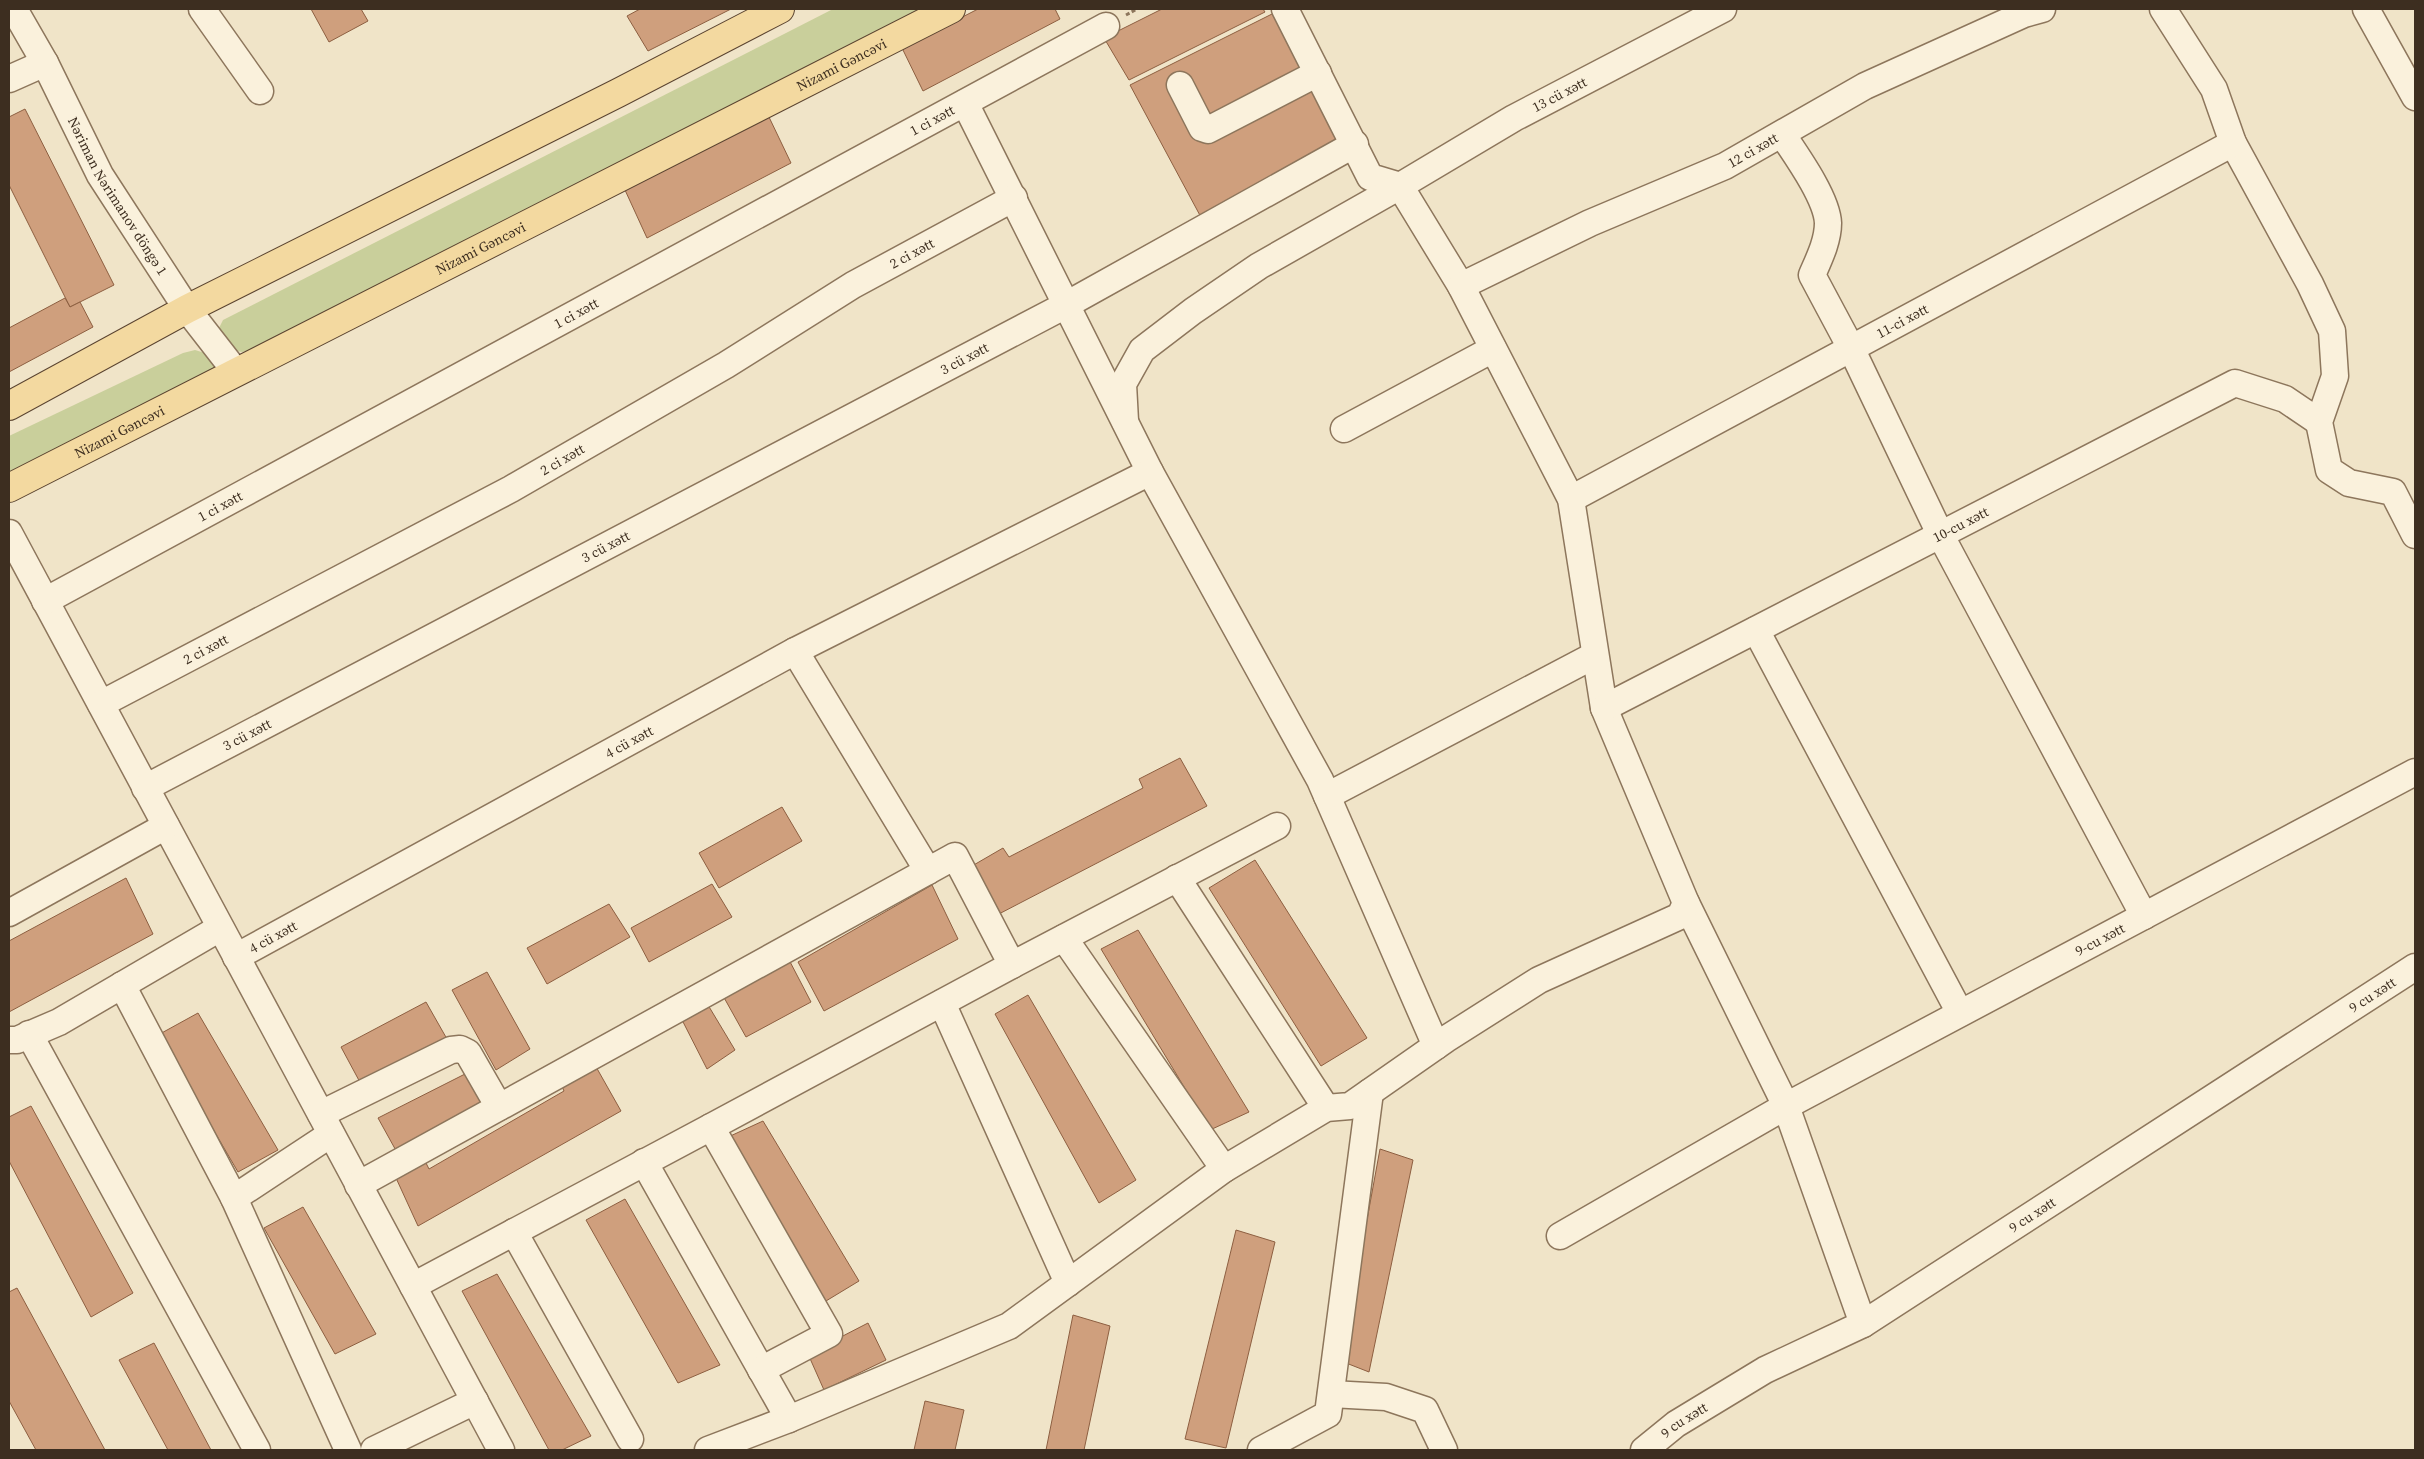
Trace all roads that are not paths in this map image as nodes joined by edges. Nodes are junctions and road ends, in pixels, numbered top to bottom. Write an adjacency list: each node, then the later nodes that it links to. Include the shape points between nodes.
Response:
1 (14, 9): 11 (street, Nəriman Nərimanov döngə 1)
2 (202, 9): 15 (street)
3 (780, 9): 25 (main road)
4 (951, 9): 28 (main road, Nizami Gəncəvi)
5 (1285, 9): 12 (street)
6 (1723, 9): 21 (street, 13 cü xətt, via 1514,118)
7 (2042, 9): 18 (street, 12 ci xətt, via 2024,14 1866,86)
8 (2163, 9): 19 (street, via 2214,89)
9 (2366, 9): 16 (street)
10 (1106, 26): 17 (street, 1 ci xətt)
11 (45, 63): 13 (street); 25 (street, Nəriman Nərimanov döngə 1, via 100,175)
12 (1318, 73): 14 (street, via 1208,130 1202,128); 20 (street)
13 (9, 79)
14 (1180, 85)
15 (260, 91)
16 (2415, 97)
17 (965, 103): 22 (street); 39 (street, 1 ci xətt)
18 (1782, 134): 23 (street, 12 ci xətt, via 1725,166 1590,223); 26 (street, via 1808,173 1821,200 1828,223 1822,253 1812,275)
19 (2233, 143): 26 (street, 11-ci xətt); 31 (street, via 2332,331 2335,376)
20 (1355, 144): 21 (street, via 1370,177); 24 (street, 3 cü xətt)
21 (1400, 186): 23 (street); 30 (street, 13 cü xətt, via 1259,266 1192,311 1142,350 1123,384)
22 (1014, 198): 24 (street); 43 (street, 2 ci xətt, via 854,285 726,365 511,490)
23 (1461, 286): 27 (street)
24 (1066, 304): 30 (street); 46 (street, 3 cü xətt)
25 (187, 309): 28 (street, Nəriman Nərimanov döngə 1); 29 (main road)
26 (1851, 348): 35 (street, 11-ci xətt); 38 (street)
27 (1493, 349): 32 (street); 35 (street)
28 (236, 372): 34 (main road, Nizami Gəncəvi)
29 (9, 406)
30 (1125, 421): 33 (street)
31 (2319, 422): 37 (street, via 2329,470 2349,483 2393,492); 38 (street, 10-cu xətt, via 2286,399 2235,383)
32 (1344, 429)
33 (1150, 472): 41 (street, 4 cü xətt); 47 (street)
34 (9, 488)
35 (1570, 499): 42 (street)
36 (9, 533): 39 (street)
37 (2415, 535)
38 (1941, 536): 40 (street, 10-cu xətt); 54 (street)
39 (45, 601): 43 (street)
40 (1756, 630): 44 (street, 10-cu xətt); 62 (street)
41 (795, 651): 50 (street); 57 (street, 4 cü xətt)
42 (1596, 655): 44 (street); 47 (street)
43 (101, 704): 46 (street)
44 (1604, 708): 52 (street)
45 (2415, 772): 54 (street, 9-cu xətt)
46 (145, 788): 48 (street)
47 (1327, 796): 64 (street)
48 (166, 826): 53 (street); 55 (street)
49 (1277, 826): 51 (street)
50 (928, 871): 58 (street, via 955,856); 67 (street)
51 (1177, 878): 56 (street); 68 (street)
52 (1686, 903): 64 (street, via 1680,916 1539,980); 66 (street)
53 (9, 913)
54 (2144, 916): 62 (street, 9-cu xətt)
55 (220, 928): 57 (street); 60 (street)
56 (1064, 938): 58 (street); 72 (street)
57 (236, 957): 69 (street)
58 (1012, 965): 61 (street)
59 (2415, 967): 79 (street, 9 cu xətt)
60 (122, 985): 63 (street, via 59,1022); 74 (street)
61 (942, 1003): 70 (street); 77 (street)
62 (1960, 1013): 66 (street, 9-cu xətt)
63 (19, 1037): 85 (street)
64 (1436, 1046): 65 (street)
65 (1370, 1092): 68 (street, via 1350,1106); 81 (street)
66 (1786, 1106): 76 (street, 9-cu xətt); 79 (street)
67 (499, 1107): 69 (street, via 468,1053 460,1049 451,1050); 73 (street)
68 (1326, 1108): 72 (street)
69 (326, 1124): 73 (street); 74 (street)
70 (711, 1127): 71 (street); 80 (street, via 828,1334)
71 (644, 1162): 75 (street); 80 (street)
72 (1224, 1169): 77 (street)
73 (358, 1184): 78 (street)
74 (234, 1198): 86 (street)
75 (514, 1232): 78 (street); 84 (street)
76 (1560, 1236)
77 (1068, 1283): 83 (street, via 1009,1326)
78 (413, 1286): 82 (street)
79 (1863, 1324): 92 (street, 9 cu xətt, via 1765,1370 1676,1424)
80 (761, 1370): 83 (street)
81 (1331, 1394): 90 (street, via 1328,1414); 91 (street, via 1386,1396 1425,1410)
82 (475, 1401): 87 (street); 88 (street)
83 (789, 1419): 89 (street)
84 (630, 1439)
85 (256, 1450)
86 (348, 1450)
87 (374, 1450)
88 (501, 1450)
89 (708, 1450)
90 (1261, 1450)
91 (1444, 1450)
92 (1644, 1450)

